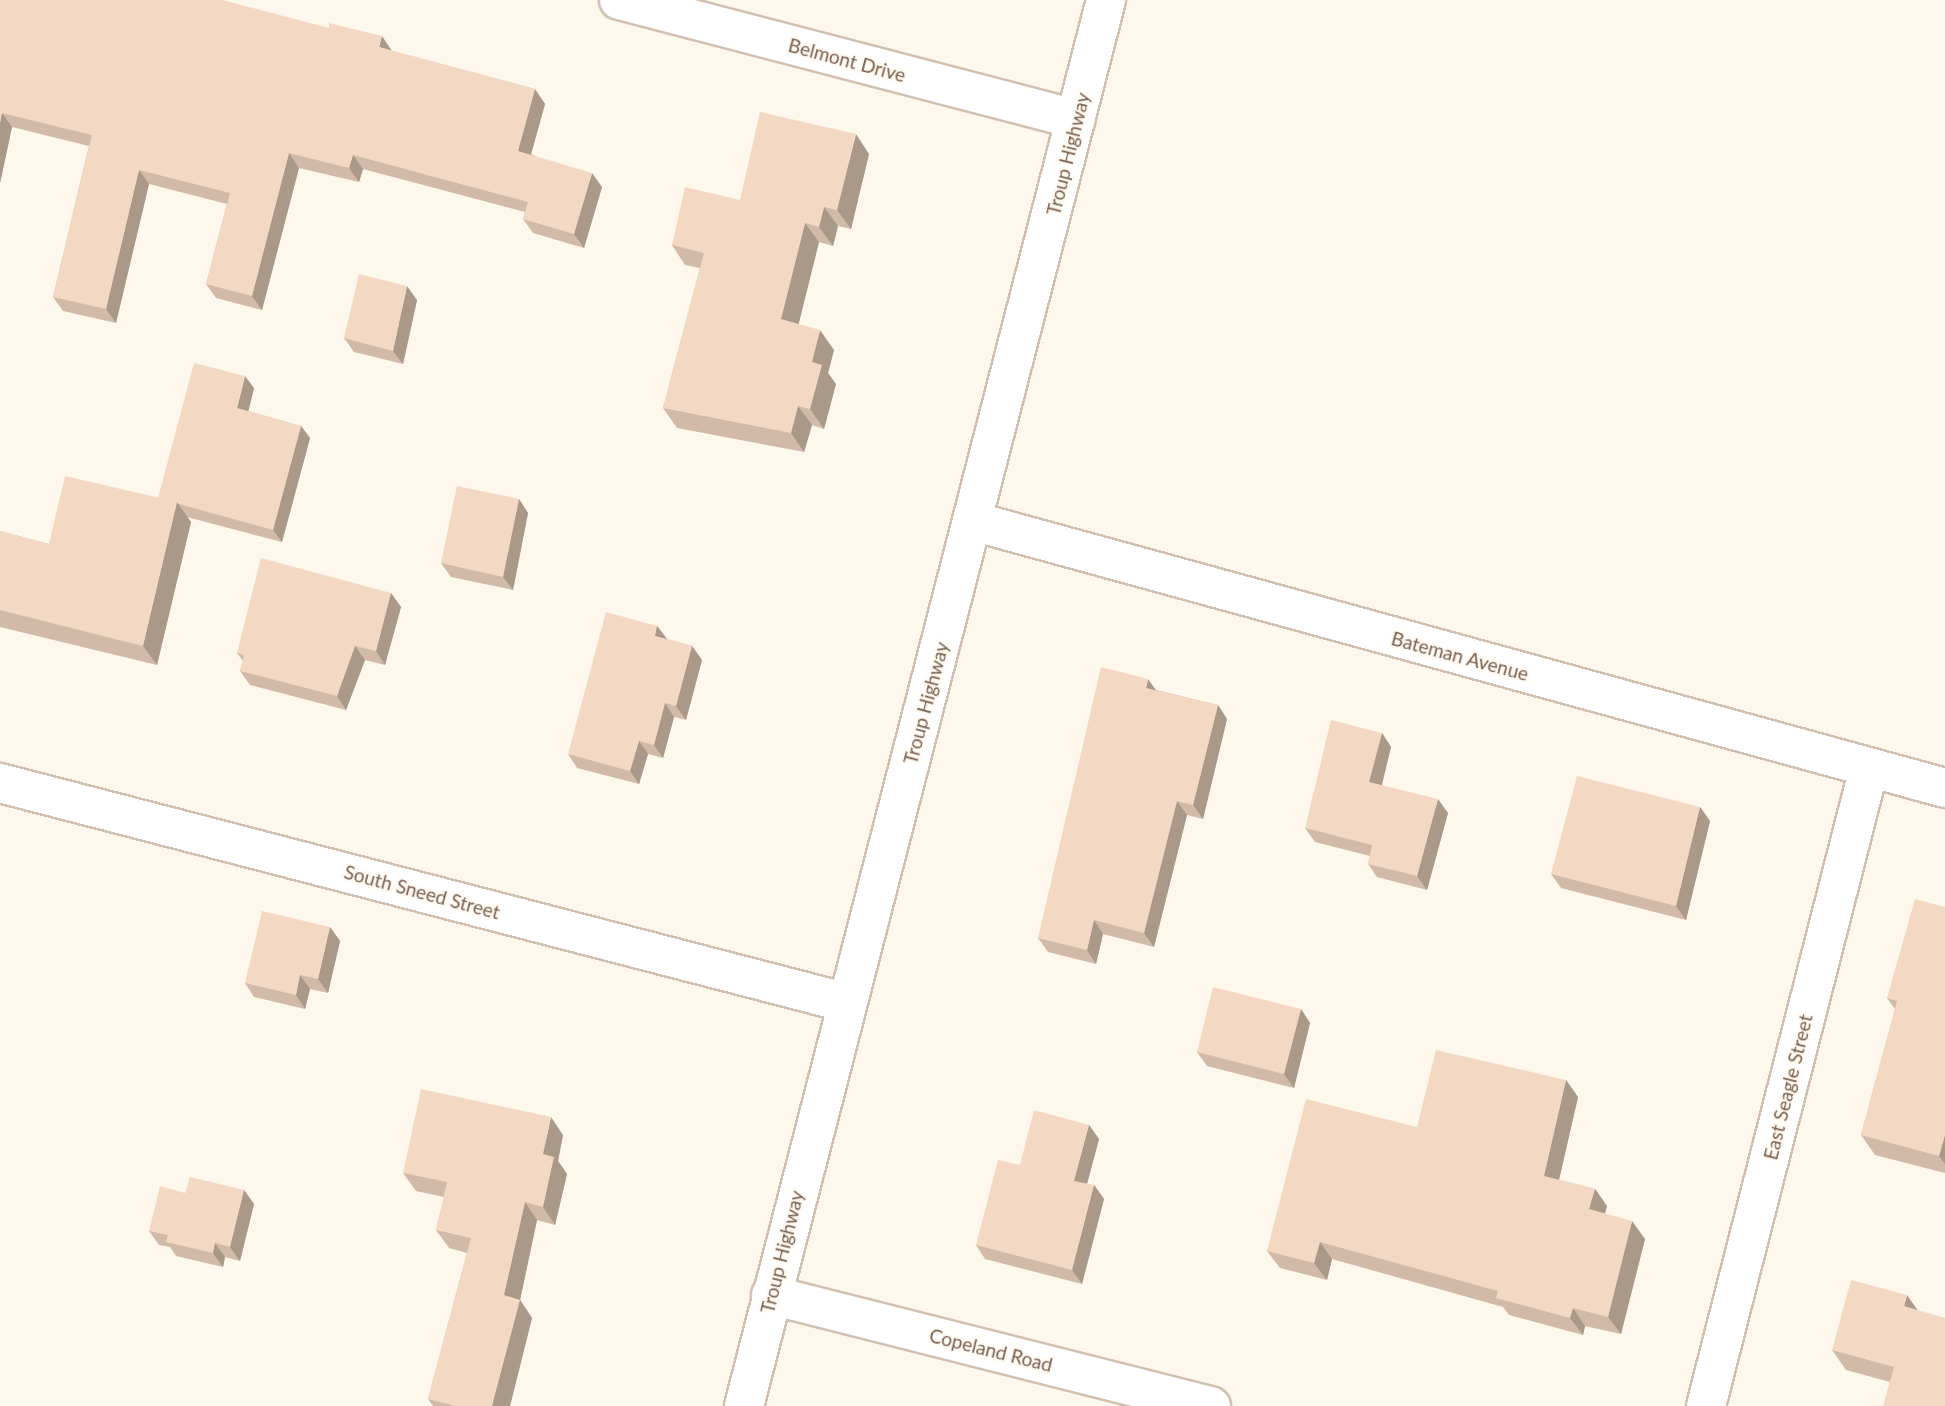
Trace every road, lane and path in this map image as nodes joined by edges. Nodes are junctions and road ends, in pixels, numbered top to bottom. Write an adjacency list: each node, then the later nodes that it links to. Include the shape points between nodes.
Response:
1 (618, 0): 3 (street, Belmont Drive)
2 (1107, 0): 3 (street, Troup Highway)
3 (1076, 119): 4 (street, Troup Highway)
4 (976, 522): 5 (street, Bateman Avenue); 8 (street, Troup Highway)
5 (1869, 768): 7 (street, Bateman Avenue); 12 (street, East Seagle Street)
6 (0, 783): 8 (street, South Sneed Street)
7 (1945, 788)
8 (844, 1002): 9 (street, Troup Highway)
9 (771, 1295): 10 (street, Troup Highway); 11 (street, Copeland Road)
10 (744, 1406)
11 (1211, 1406)
12 (1706, 1406)

